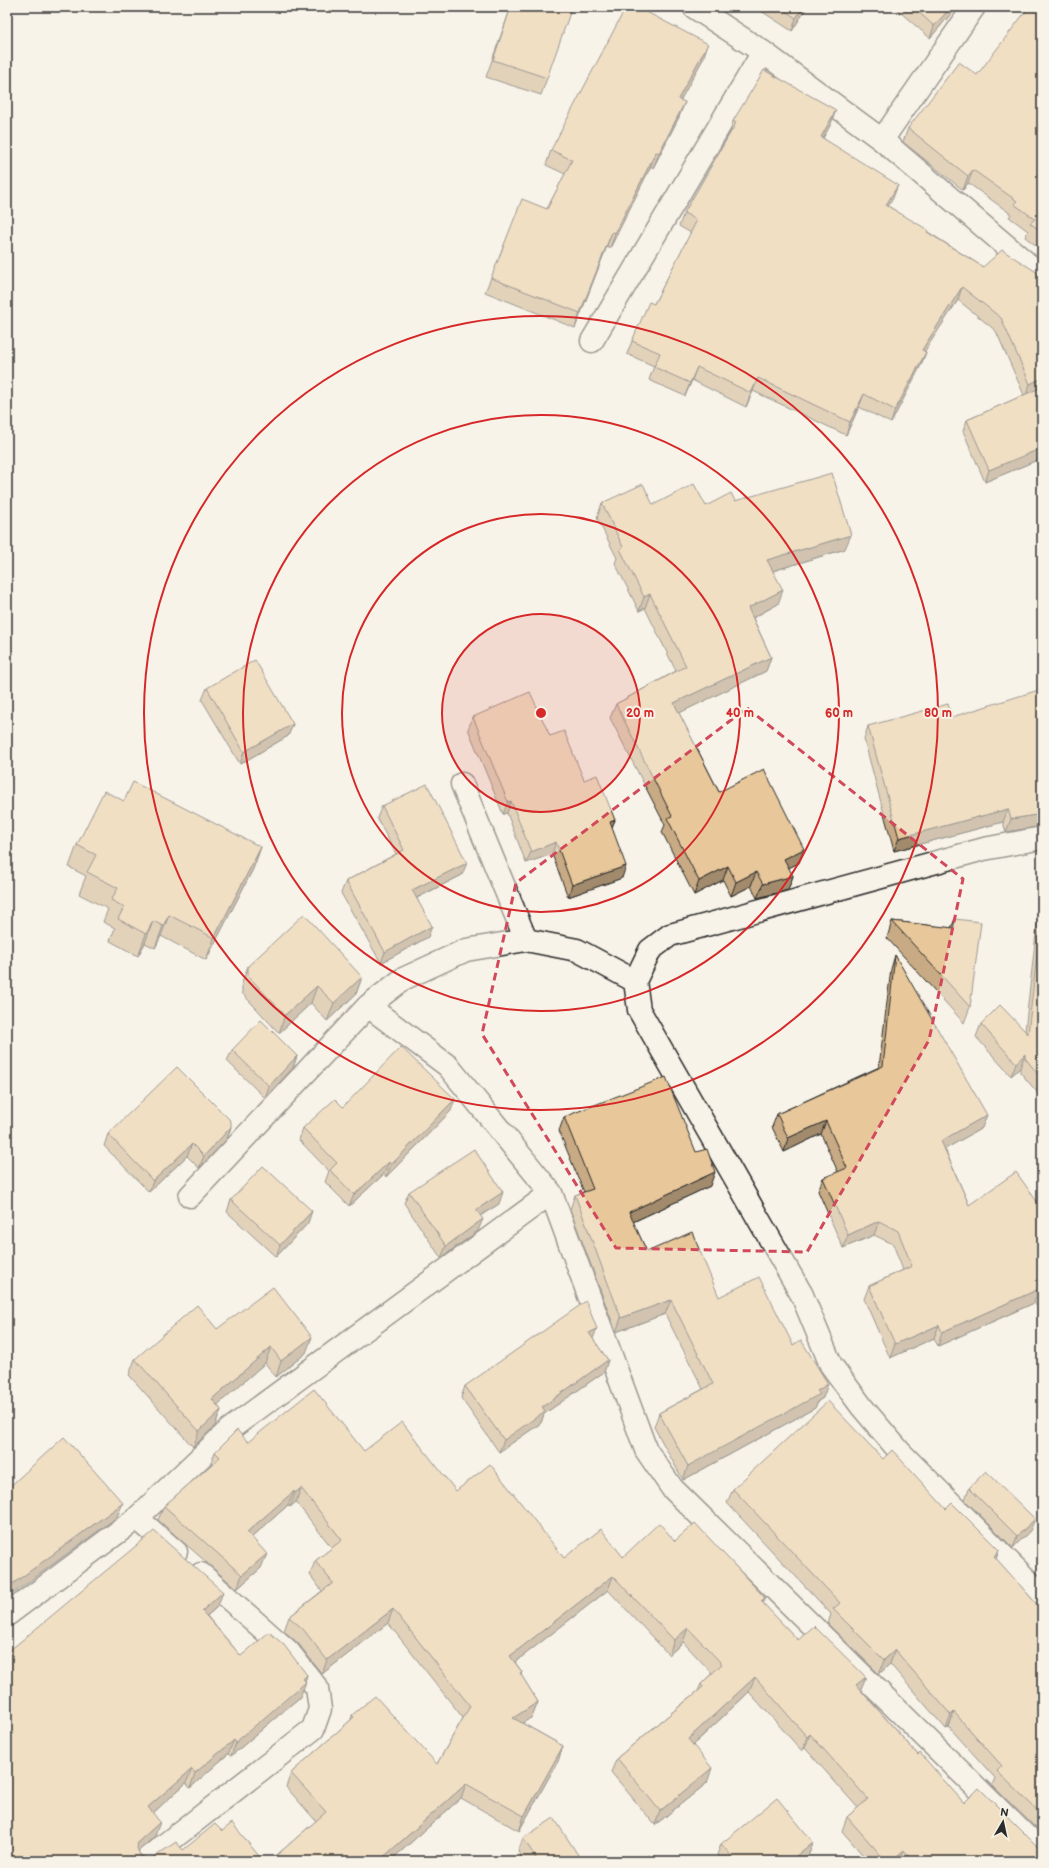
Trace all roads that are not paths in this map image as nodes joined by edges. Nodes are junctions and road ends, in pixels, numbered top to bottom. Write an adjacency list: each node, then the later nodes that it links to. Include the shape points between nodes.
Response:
1 (694, 7): 3 (street)
2 (974, 7): 4 (street)
3 (763, 52): 4 (street); 6 (street)
4 (882, 140): 5 (street, via 1037,272)
5 (1042, 280)
6 (592, 341)
7 (462, 784): 9 (street)
8 (1042, 838): 10 (street, via 984,849 670,935 650,950)
9 (526, 940): 10 (street, via 577,950); 11 (street, via 466,950 403,979)
10 (635, 981): 15 (street, via 639,1010 802,1295 831,1364 862,1407 900,1452)
11 (368, 1006): 12 (street, via 448,1066); 13 (street)
12 (552, 1193): 14 (street, via 230,1429); 17 (street, via 646,1450 672,1488)
13 (190, 1196)
14 (137, 1518): 16 (street); 18 (street, via 288,1651 317,1688 320,1709 313,1728)
15 (1042, 1595)
16 (7, 1615)
17 (1042, 1852)
18 (144, 1861)

